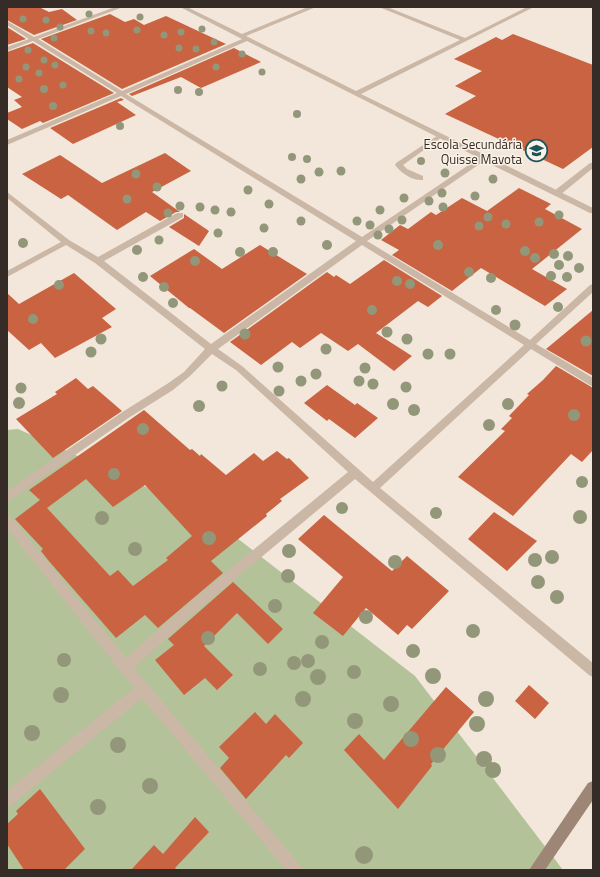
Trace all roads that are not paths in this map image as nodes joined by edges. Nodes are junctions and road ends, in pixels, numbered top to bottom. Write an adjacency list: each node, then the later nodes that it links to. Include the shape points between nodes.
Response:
1 (120, 7): 8 (street)
2 (182, 7): 7 (street)
3 (313, 7): 7 (street)
4 (382, 7): 9 (street)
5 (531, 7): 9 (street)
6 (7, 23): 8 (street)
7 (244, 38): 11 (street); 12 (street)
8 (33, 40): 10 (street); 11 (street)
9 (465, 40): 12 (street)
10 (7, 49)
11 (122, 93): 14 (street); 23 (street)
12 (356, 94): 13 (street)
13 (440, 136): 15 (street); 17 (street, via 399,165 404,171)
14 (7, 143)
15 (484, 158): 18 (street); 23 (street)
16 (593, 165): 18 (street)
17 (420, 178)
18 (557, 193): 20 (street)
19 (7, 194): 22 (street)
20 (593, 211)
21 (180, 215): 24 (street)
22 (66, 242): 24 (street); 25 (street)
23 (360, 242): 27 (street); 28 (street)
24 (98, 261): 28 (street)
25 (7, 274)
26 (593, 287): 27 (street)
27 (529, 344): 29 (street); 31 (street)
28 (211, 349): 30 (street, via 239,368); 32 (street, via 182,379)
29 (593, 383)
30 (356, 472): 31 (street); 34 (street, via 194,606)
31 (373, 488): 35 (street)
32 (7, 497)
33 (7, 520): 34 (street)
34 (126, 667): 36 (street)
35 (593, 671)
36 (143, 689): 38 (street); 39 (street)
37 (593, 788): 40 (street)
38 (7, 800)
39 (295, 870)
40 (536, 870)

